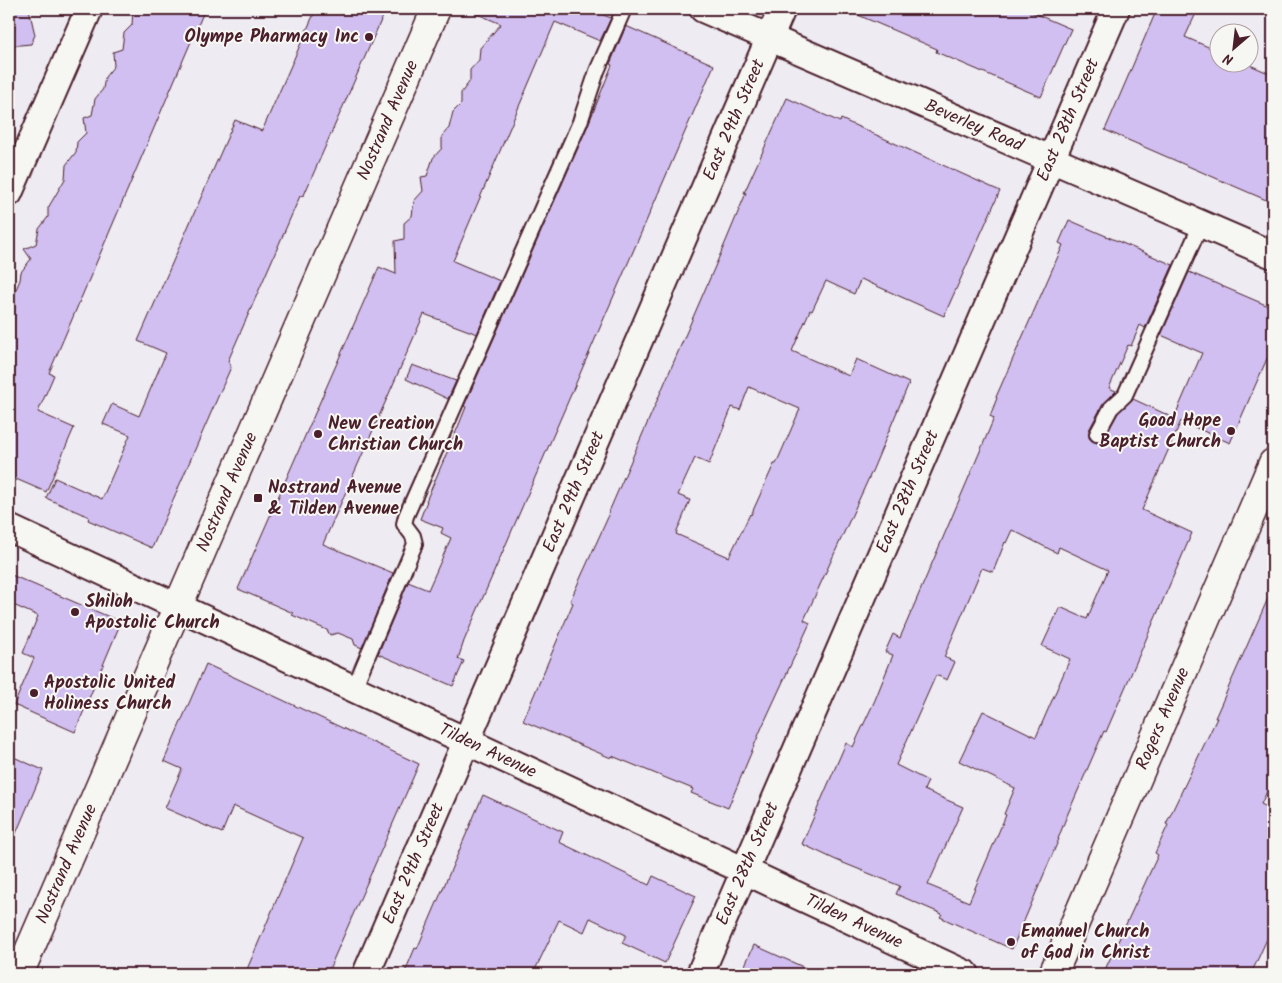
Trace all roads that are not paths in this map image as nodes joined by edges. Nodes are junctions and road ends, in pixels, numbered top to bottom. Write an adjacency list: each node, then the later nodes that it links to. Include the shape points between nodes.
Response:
1 (88, 9): 9 (street)
2 (436, 9): 15 (main road, Nostrand Avenue)
3 (624, 9): 16 (lane, via 580,122 406,516 404,524 416,544)
4 (703, 9): 7 (street, Beverley Road)
5 (782, 9): 7 (street, East 29th Street)
6 (1116, 9): 8 (street, East 28th Street)
7 (770, 38): 8 (street, Beverley Road); 17 (street, East 29th Street)
8 (1052, 160): 10 (street, Beverley Road); 18 (street, East 28th Street)
9 (9, 193)
10 (1201, 224): 11 (street, Beverley Road); 12 (lane, via 1125,395 1111,408)
11 (1273, 255)
12 (1097, 434)
13 (1273, 463): 23 (main road, Rogers Avenue)
14 (9, 528): 15 (street, Tilden Avenue)
15 (178, 606): 16 (street, Tilden Avenue); 19 (main road, Nostrand Avenue)
16 (354, 688): 17 (street, Tilden Avenue)
17 (467, 741): 18 (street, Tilden Avenue); 20 (street, East 29th Street)
18 (745, 871): 21 (street, East 28th Street); 22 (street, Tilden Avenue)
19 (19, 974)
20 (366, 974)
21 (700, 974)
22 (966, 974)
23 (1053, 974)

